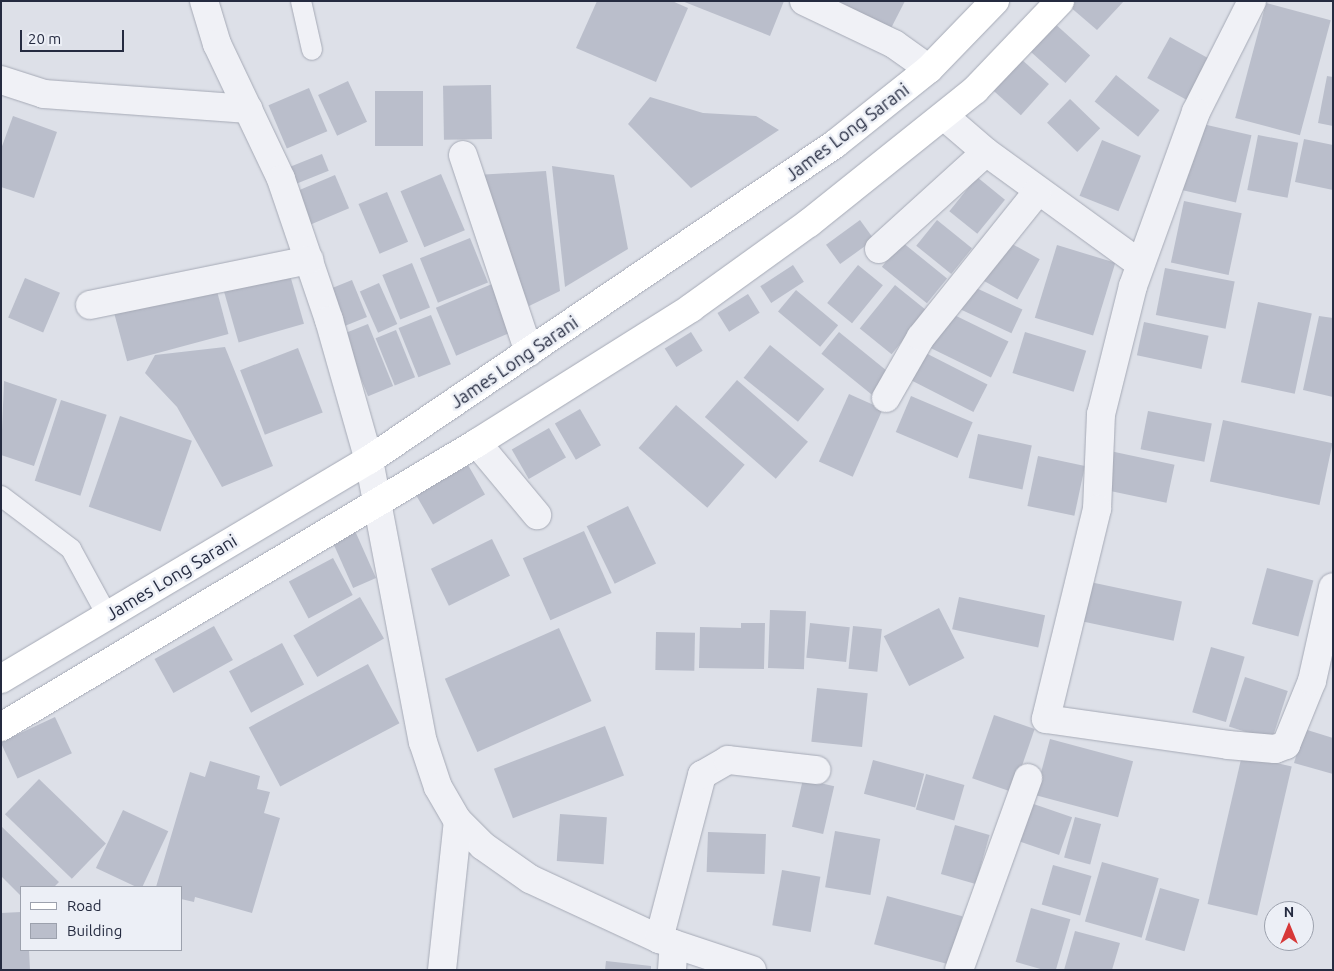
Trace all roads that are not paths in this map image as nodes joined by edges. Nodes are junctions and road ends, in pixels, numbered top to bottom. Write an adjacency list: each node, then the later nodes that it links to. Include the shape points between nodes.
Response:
1 (204, 1): 10 (street, via 216,44)
2 (301, 1): 7 (lane)
3 (804, 1): 8 (street, via 894,44)
4 (995, 1): 8 (main road, James Long Sarani)
5 (1060, 1): 11 (main road, via 976,90)
6 (1252, 1): 17 (street, via 1196,112)
7 (312, 50)
8 (929, 69): 19 (main road, James Long Sarani, via 835,144)
9 (1, 80): 10 (street, via 44,94)
10 (248, 109): 16 (street, via 281,179)
11 (944, 116): 12 (street); 21 (main road, via 746,270)
12 (986, 152): 14 (street); 15 (street)
13 (463, 155): 19 (street)
14 (1037, 192): 17 (street); 20 (street, via 921,337)
15 (878, 249)
16 (309, 260): 18 (street); 22 (street)
17 (1140, 264): 26 (street, via 1107,378 1097,508 1046,719 1228,745 1275,749 1286,745 1312,681)
18 (90, 305)
19 (529, 352): 22 (main road, James Long Sarani)
20 (886, 398)
21 (477, 443): 24 (main road); 25 (street)
22 (369, 460): 24 (street); 27 (main road, James Long Sarani)
23 (1, 496): 27 (lane, via 71,549)
24 (376, 500): 29 (main road); 32 (street, via 423,742 438,787)
25 (537, 516)
26 (1333, 587)
27 (107, 615): 28 (main road, James Long Sarani)
28 (1, 679)
29 (1, 727)
30 (816, 770): 33 (street, via 728,760 702,775)
31 (1028, 778): 36 (street)
32 (458, 821): 33 (street, via 483,846 530,879); 34 (street)
33 (669, 951): 35 (street)
34 (442, 970)
35 (752, 970)
36 (958, 970)

